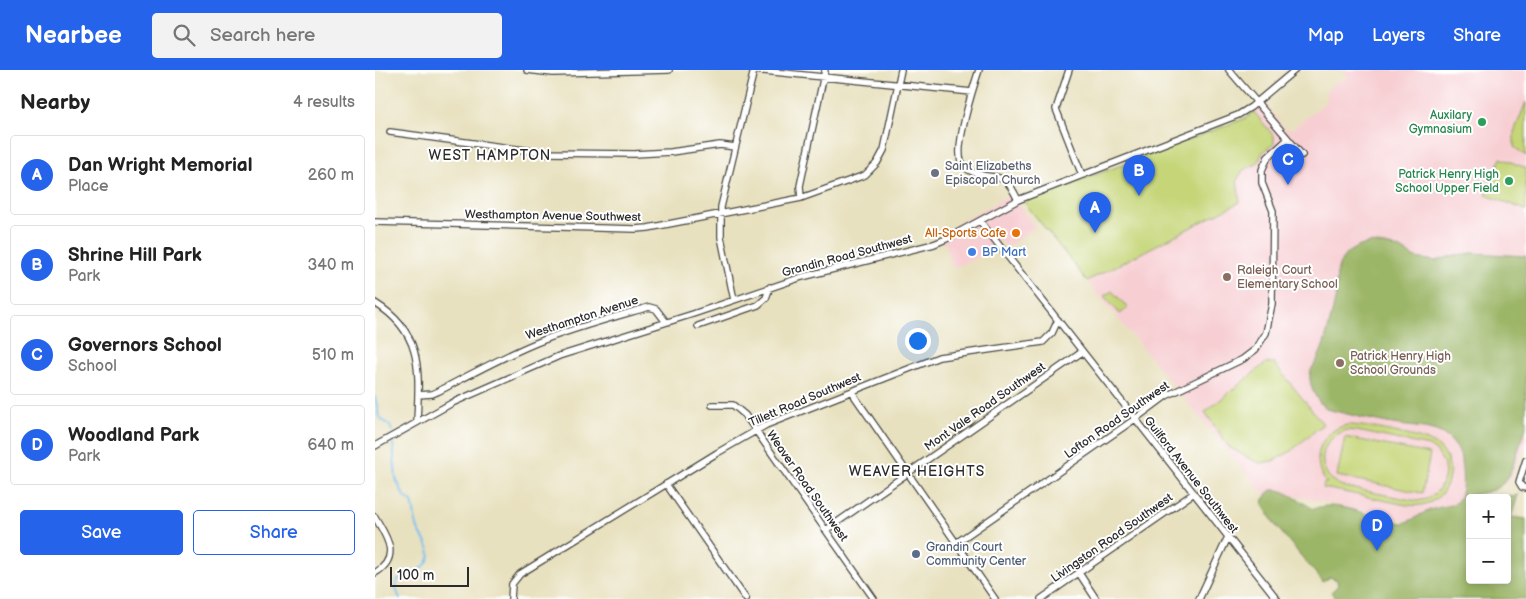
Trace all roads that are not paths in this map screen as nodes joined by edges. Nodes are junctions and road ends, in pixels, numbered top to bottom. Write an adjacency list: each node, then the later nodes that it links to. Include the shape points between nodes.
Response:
1 (527, 70): 2 (street, via 553,73)
2 (669, 70)
3 (754, 70): 10 (street); 16 (street)
4 (825, 70): 10 (street)
5 (901, 70): 11 (street, Westhampton Avenue Southwest)
6 (979, 70): 12 (street)
7 (1069, 70): 18 (street, via 1056,108)
8 (1229, 70): 13 (street)
9 (1295, 70): 13 (street, Grandin Road Southwest)
10 (823, 77): 11 (street); 19 (street, via 800,186)
11 (898, 85): 12 (street); 19 (street, Westhampton Avenue Southwest, via 882,156 877,163 865,175)
12 (972, 92): 20 (street, via 962,136 961,160 971,172 1003,179)
13 (1257, 102): 15 (street); 18 (street, Grandin Road Southwest, via 1238,114)
14 (390, 132): 16 (street, via 547,153 634,154 720,145)
15 (1288, 139): 17 (street); 34 (street, Lofton Road Southwest, via 1268,158 1261,176 1273,211 1272,304 1263,340 1243,359 1171,393)
16 (735, 147): 21 (street)
17 (1302, 155)
18 (1082, 175): 20 (street, Grandin Road Southwest)
19 (801, 198): 21 (street, Westhampton Avenue Southwest)
20 (1018, 200): 22 (street, Grandin Road Southwest)
21 (720, 214): 23 (street, Westhampton Avenue Southwest, via 636,229); 25 (street, via 721,237)
22 (980, 221): 24 (street, Grandin Road Southwest, via 934,244); 27 (street, Guilford Avenue Southwest)
23 (375, 222)
24 (770, 287): 25 (street, Grandin Road Southwest); 29 (street, via 758,306)
25 (734, 300): 28 (street, Grandin Road Southwest)
26 (375, 303): 32 (street, via 391,314 409,338 418,366)
27 (1057, 320): 30 (street, Guilford Avenue Southwest); 31 (street, Tillett Road Southwest, via 1052,333 1043,342 939,357)
28 (666, 322): 32 (street, Westhampton Avenue, via 655,308 649,307 603,320 534,344 439,391); 35 (street, Grandin Road Southwest, via 559,356)
29 (698, 326)
30 (1082, 352): 34 (street, Guilford Avenue Southwest); 39 (street, Mont Vale Road Southwest)
31 (853, 391): 36 (street, Tillett Road Southwest); 39 (street)
32 (418, 395): 35 (street)
33 (712, 405): 36 (street, Weaver Road Southwest, via 737,408)
34 (1135, 419): 42 (street, Guilford Avenue Southwest); 46 (street, Lofton Road Southwest)
35 (417, 422): 37 (street, Grandin Road Southwest)
36 (756, 430): 40 (street, Tillett Road Southwest); 44 (street, Weaver Road Southwest)
37 (375, 446)
38 (1526, 460): 41 (street, via 1519,482)
39 (907, 473): 44 (street, Mont Vale Road Southwest); 46 (street)
40 (666, 484): 49 (street); 50 (street, Tillett Road Southwest, via 520,574 512,584)
41 (1524, 488)
42 (1194, 493): 45 (street, Guilford Avenue Southwest); 48 (street, Livingston Road Southwest)
43 (375, 517): 47 (street, via 389,538 391,548 384,566)
44 (826, 530): 52 (street, Weaver Road Southwest)
45 (1228, 537): 56 (street); 57 (street, Guilford Avenue Southwest)
46 (956, 543): 53 (street)
47 (375, 573)
48 (1079, 573): 54 (street, Livingston Road Southwest); 55 (street)
49 (745, 597): 51 (street)
50 (511, 599)
51 (738, 599)
52 (873, 599)
53 (995, 599)
54 (1041, 599)
55 (1096, 599)
56 (1199, 599)
57 (1277, 599)

